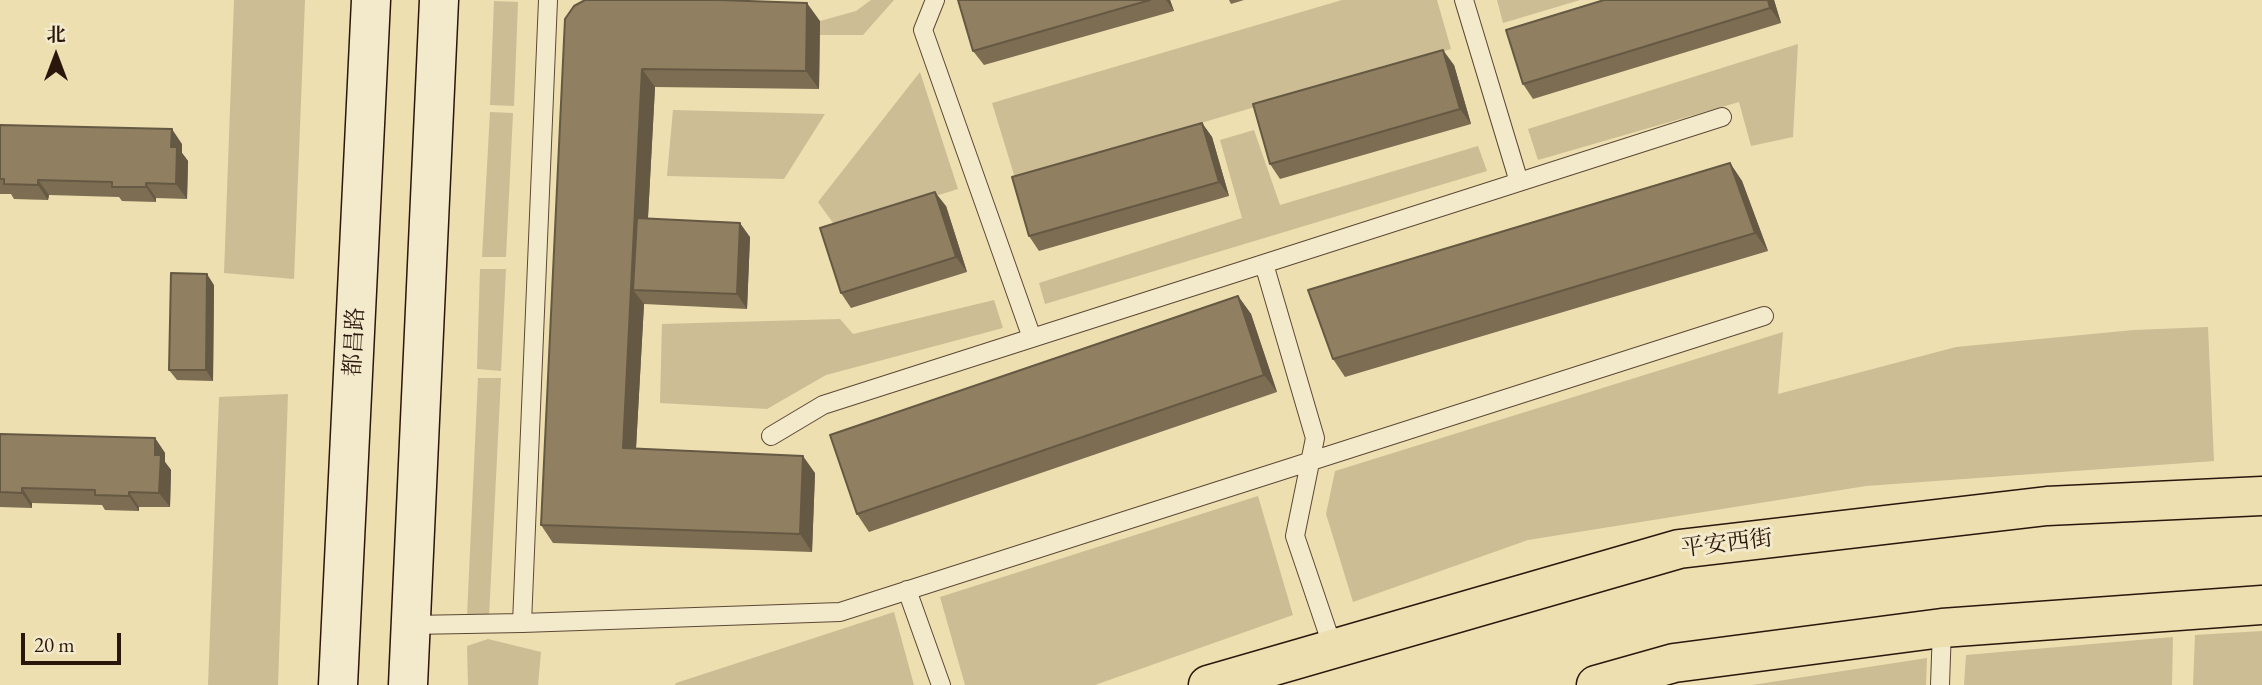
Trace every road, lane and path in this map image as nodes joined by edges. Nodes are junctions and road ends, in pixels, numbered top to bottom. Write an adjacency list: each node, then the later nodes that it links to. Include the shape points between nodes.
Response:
1 (371, 0): 21 (main road, 都昌路)
2 (439, 0): 17 (main road)
3 (548, 0): 16 (lane)
4 (935, 0): 10 (lane, via 923,30)
5 (1464, 0): 7 (lane)
6 (1722, 117): 7 (lane)
7 (1519, 183): 8 (lane)
8 (1264, 264): 10 (lane); 12 (lane, via 1315,438)
9 (1764, 316): 12 (lane)
10 (1032, 338): 11 (lane, via 823,405)
11 (771, 436)
12 (1310, 461): 14 (lane); 19 (lane, via 1295,536)
13 (2262, 496): 19 (main road, 平安西街, via 2047,506 1679,549)
14 (907, 590): 16 (lane, via 840,612); 23 (lane)
15 (2262, 605): 18 (main road)
16 (522, 623): 17 (lane)
17 (411, 625): 22 (main road)
18 (1942, 628): 20 (main road); 26 (lane)
19 (1334, 648): 24 (main road, 平安西街)
20 (1673, 674): 25 (main road)
21 (338, 685)
22 (408, 685)
23 (941, 685)
24 (1208, 685)
25 (1596, 685)
26 (1940, 685)

